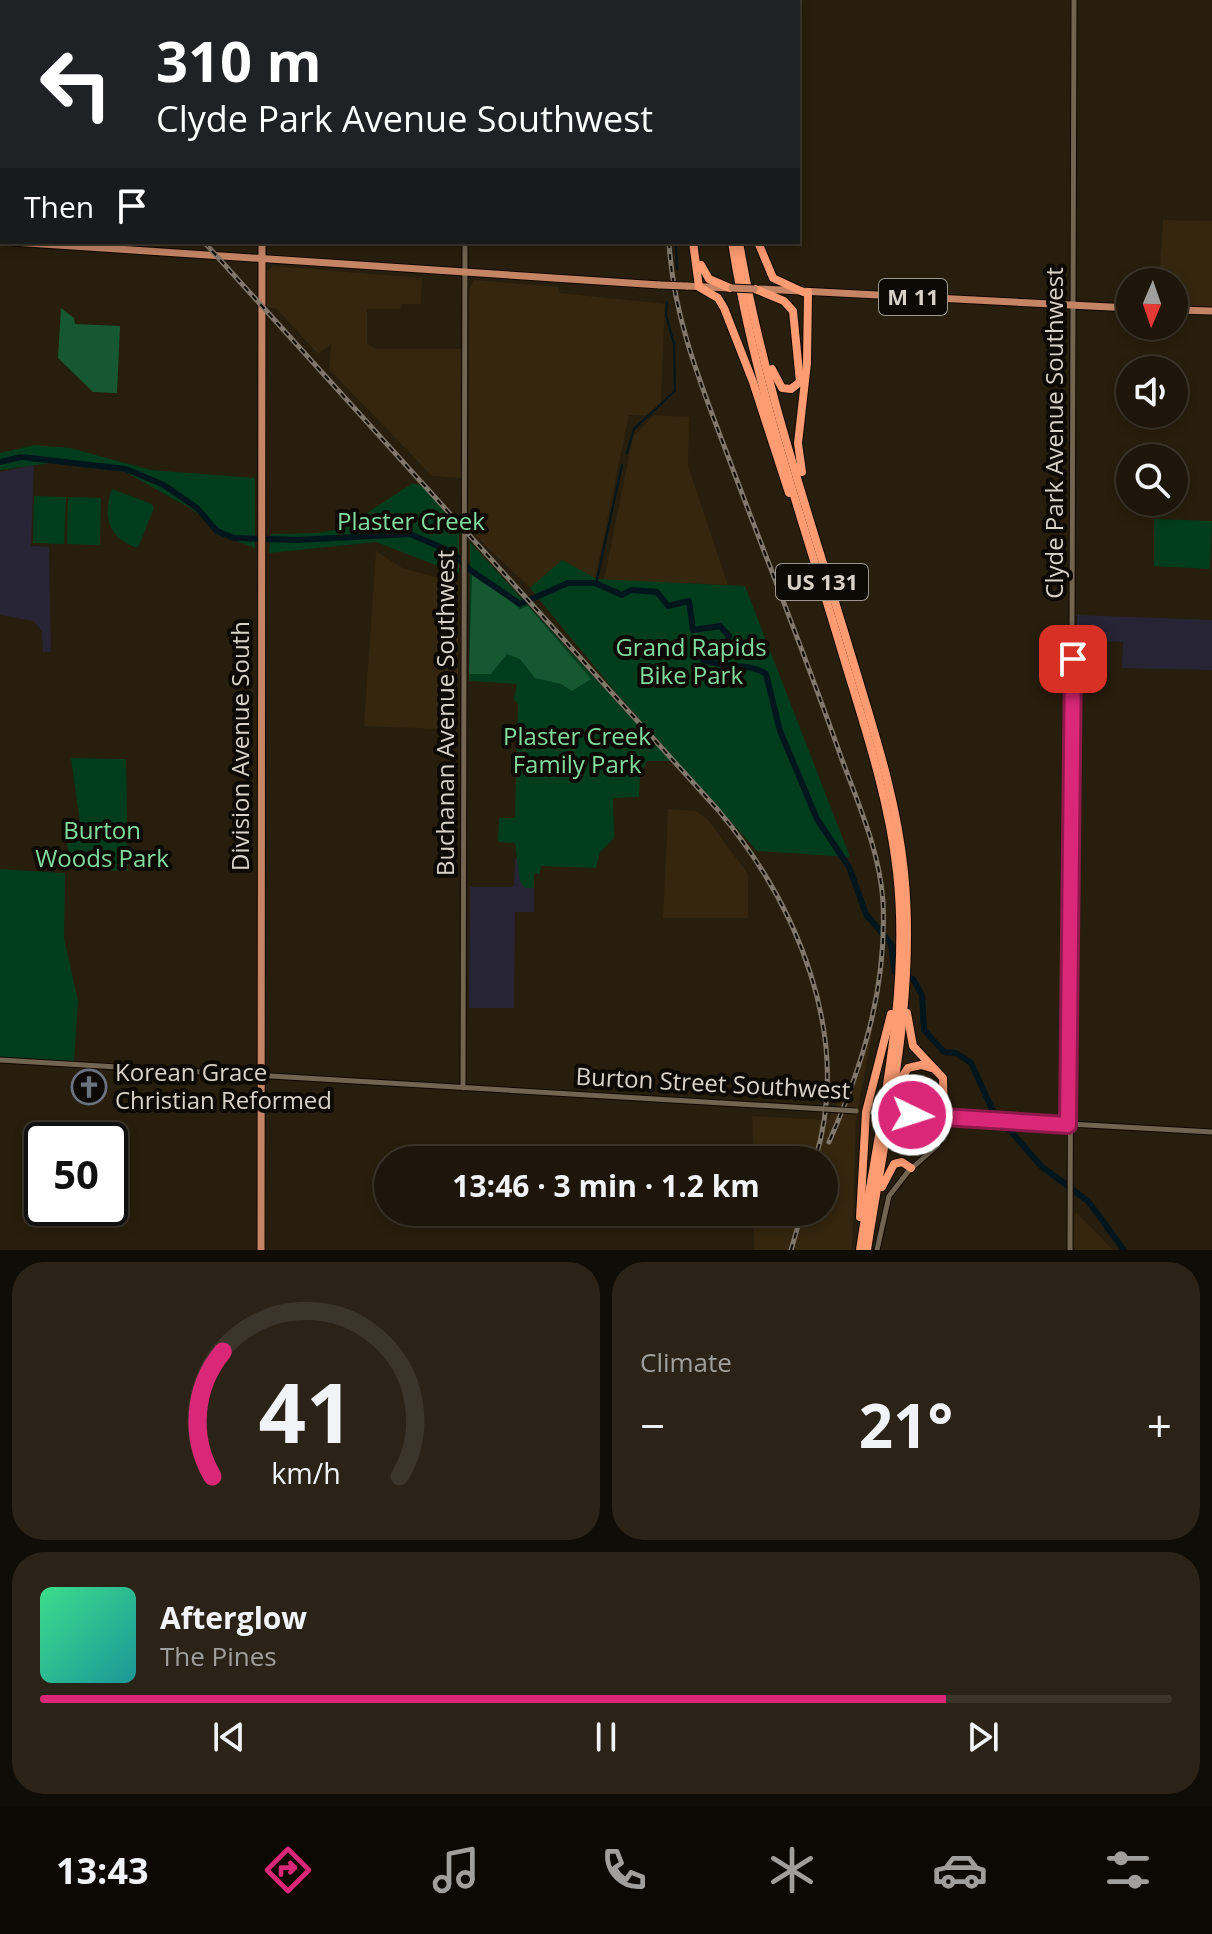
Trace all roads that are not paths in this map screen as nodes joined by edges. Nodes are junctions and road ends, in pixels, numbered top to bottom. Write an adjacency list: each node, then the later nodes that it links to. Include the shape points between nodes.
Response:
1 (1074, 0): 16 (main road, Clyde Park Avenue Southwest)
2 (48, 244): 10 (main road, M 11)
3 (262, 244): 10 (main road, Division Avenue South)
4 (465, 244): 11 (main road, Buchanan Avenue Southwest)
5 (695, 244): 12 (highway)
6 (696, 244): 13 (highway, via 705,274)
7 (733, 244): 19 (highway, US 131)
8 (733, 244): 22 (highway, US 131, via 756,357)
9 (759, 244): 15 (highway, via 776,281)
10 (262, 261): 11 (main road, M 11); 26 (main road, Division Avenue South)
11 (465, 273): 12 (main road, M 11, bridge); 27 (main road, Buchanan Avenue Southwest)
12 (699, 287): 13 (main road, M 11); 22 (highway, via 720,300 733,327)
13 (731, 288): 14 (main road, M 11, bridge)
14 (754, 289): 15 (main road, M 11); 19 (highway, via 784,301 795,315 802,374 795,387 784,388 776,381)
15 (806, 292): 16 (main road, M 11); 21 (highway, via 807,363 798,450)
16 (1074, 306): 17 (main road, M 11); 32 (main road, Clyde Park Avenue Southwest)
17 (1116, 308)
18 (1188, 310): 20 (main road)
19 (752, 311): 21 (highway, US 131)
20 (1212, 311)
21 (829, 581): 23 (highway, US 131, via 886,774)
22 (826, 595): 23 (highway, US 131, via 880,777)
23 (901, 874): 24 (highway, US 131)
24 (901, 987): 28 (highway, US 131); 29 (highway); 31 (highway, via 911,1043 944,1081); 37 (highway, US 131)
25 (0, 1060): 26 (main road, Burton Street Southwest)
26 (260, 1077): 27 (main road, Burton Street Southwest); 36 (main road, Division Avenue South)
27 (463, 1088): 29 (main road, Burton Street Southwest, bridge)
28 (891, 1097): 30 (highway, via 905,1069 930,1067 940,1078 941,1094 938,1109); 35 (highway, US 131)
29 (865, 1112): 30 (main road, Burton Street Southwest, bridge); 37 (highway)
30 (926, 1116): 31 (main road, Burton Street Southwest)
31 (944, 1118): 32 (main road, Burton Street Southwest); 34 (main road, via 938,1145)
32 (1068, 1125): 33 (main road, Burton Street Southwest); 40 (main road, Clyde Park Avenue Southwest)
33 (1212, 1132)
34 (911, 1168): 35 (highway, via 900,1162 888,1171); 39 (main road, via 889,1196)
35 (870, 1230): 38 (highway, US 131)
36 (261, 1250)
37 (858, 1250)
38 (867, 1250)
39 (877, 1250)
40 (1070, 1250)

